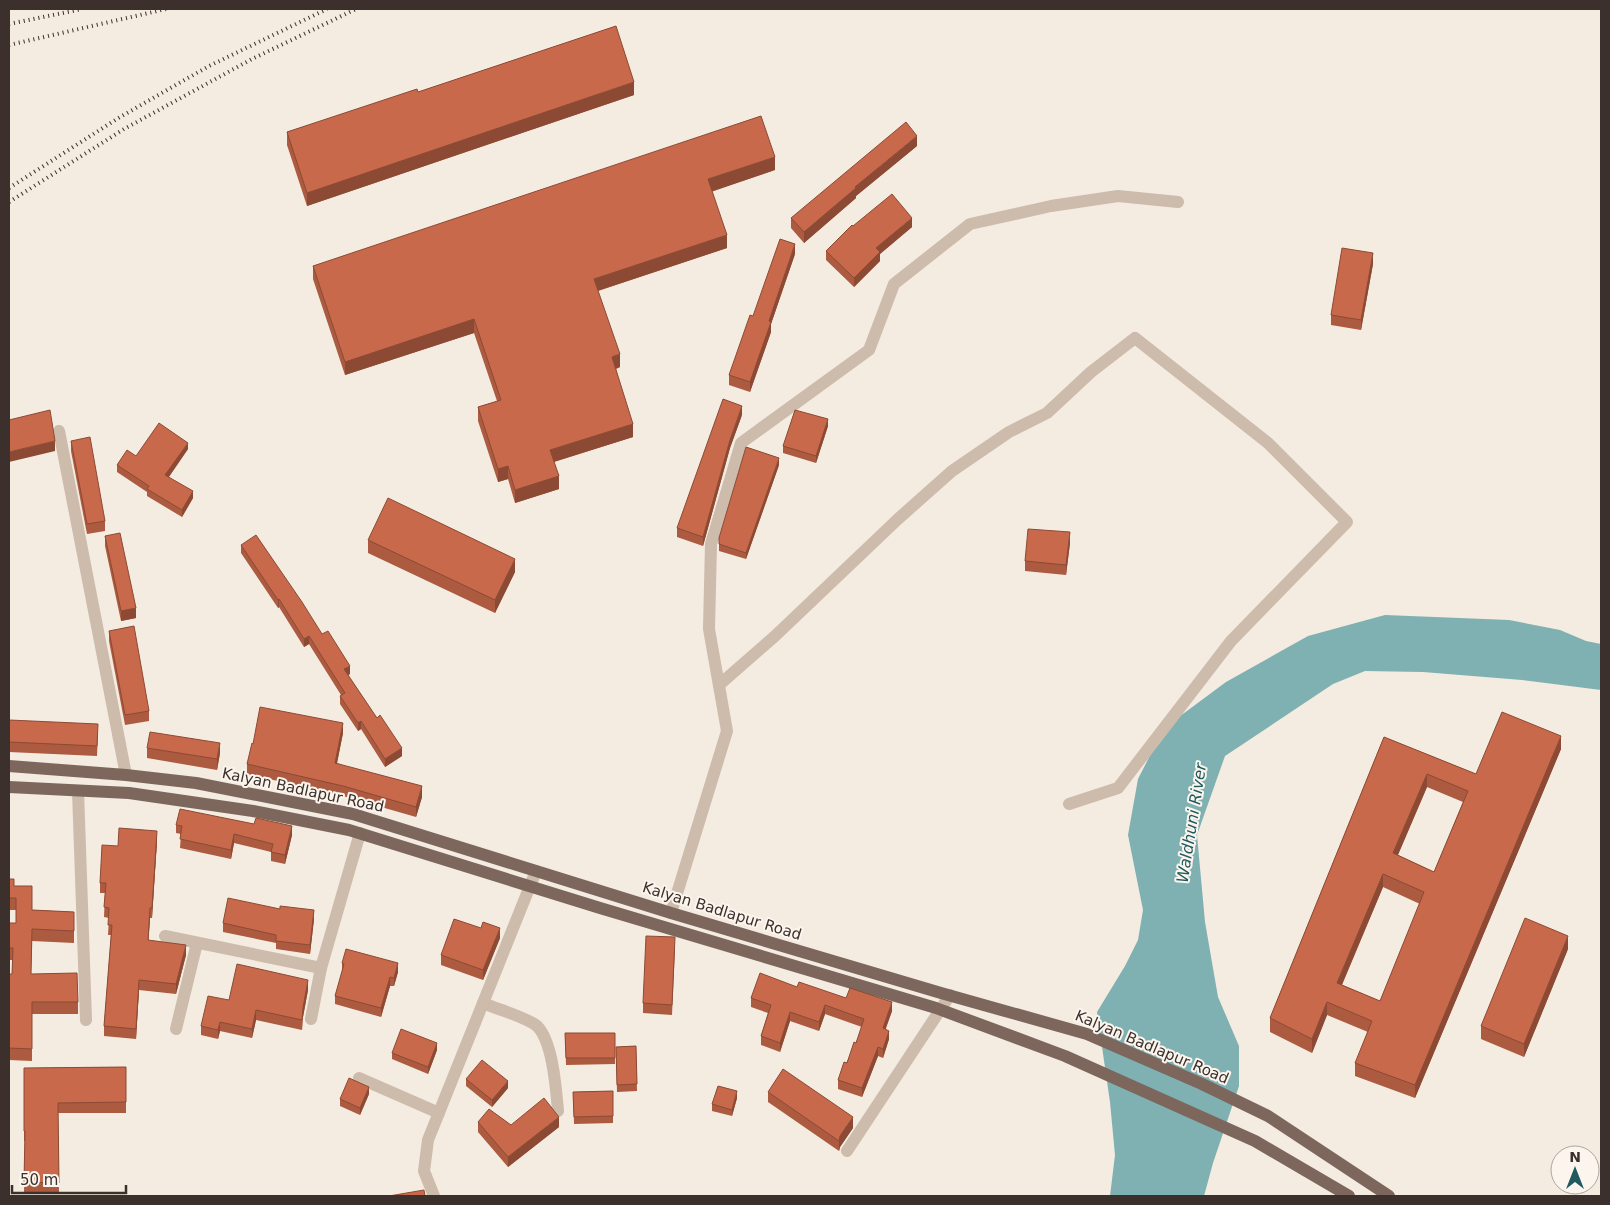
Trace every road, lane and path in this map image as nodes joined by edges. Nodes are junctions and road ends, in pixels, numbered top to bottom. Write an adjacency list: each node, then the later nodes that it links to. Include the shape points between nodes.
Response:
1 (1178, 202): 3 (street, via 1118,196 1051,206 970,224 894,284 869,350 741,443 711,544 709,630)
2 (58, 431): 5 (street)
3 (719, 685): 8 (street, via 952,470 1008,432 1047,413 1091,372 1135,338 1268,444 1347,522 1231,641 1118,788); 12 (street, via 727,731)
4 (9, 766): 5 (main road, Kalyan Badlapur Road)
5 (126, 775): 10 (main road, Kalyan Badlapur Road, via 196,783 353,814)
6 (9, 787): 7 (main road, Kalyan Badlapur Road)
7 (78, 791): 9 (main road, Kalyan Badlapur Road, via 129,793 253,811); 20 (street)
8 (1069, 804)
9 (360, 834): 11 (main road, Kalyan Badlapur Road); 15 (street)
10 (536, 871): 11 (street); 12 (main road, Kalyan Badlapur Road)
11 (530, 886): 17 (street); 18 (main road, Kalyan Badlapur Road)
12 (671, 913): 16 (main road, Kalyan Badlapur Road)
13 (165, 936): 14 (street)
14 (197, 943): 15 (street); 21 (street)
15 (321, 968): 19 (street)
16 (950, 996): 18 (street); 28 (main road, Kalyan Badlapur Road, via 1087,1034 1202,1084 1268,1116)
17 (483, 1003): 23 (street, via 536,1026 544,1038); 24 (street)
18 (941, 1010): 25 (street); 27 (main road, Kalyan Badlapur Road, via 1065,1056 1255,1141)
19 (311, 1019)
20 (86, 1020)
21 (176, 1029)
22 (359, 1078): 24 (street)
23 (558, 1111)
24 (439, 1113): 26 (street, via 428,1140 424,1171)
25 (847, 1152)
26 (434, 1196)
27 (1349, 1196)
28 (1389, 1196)

